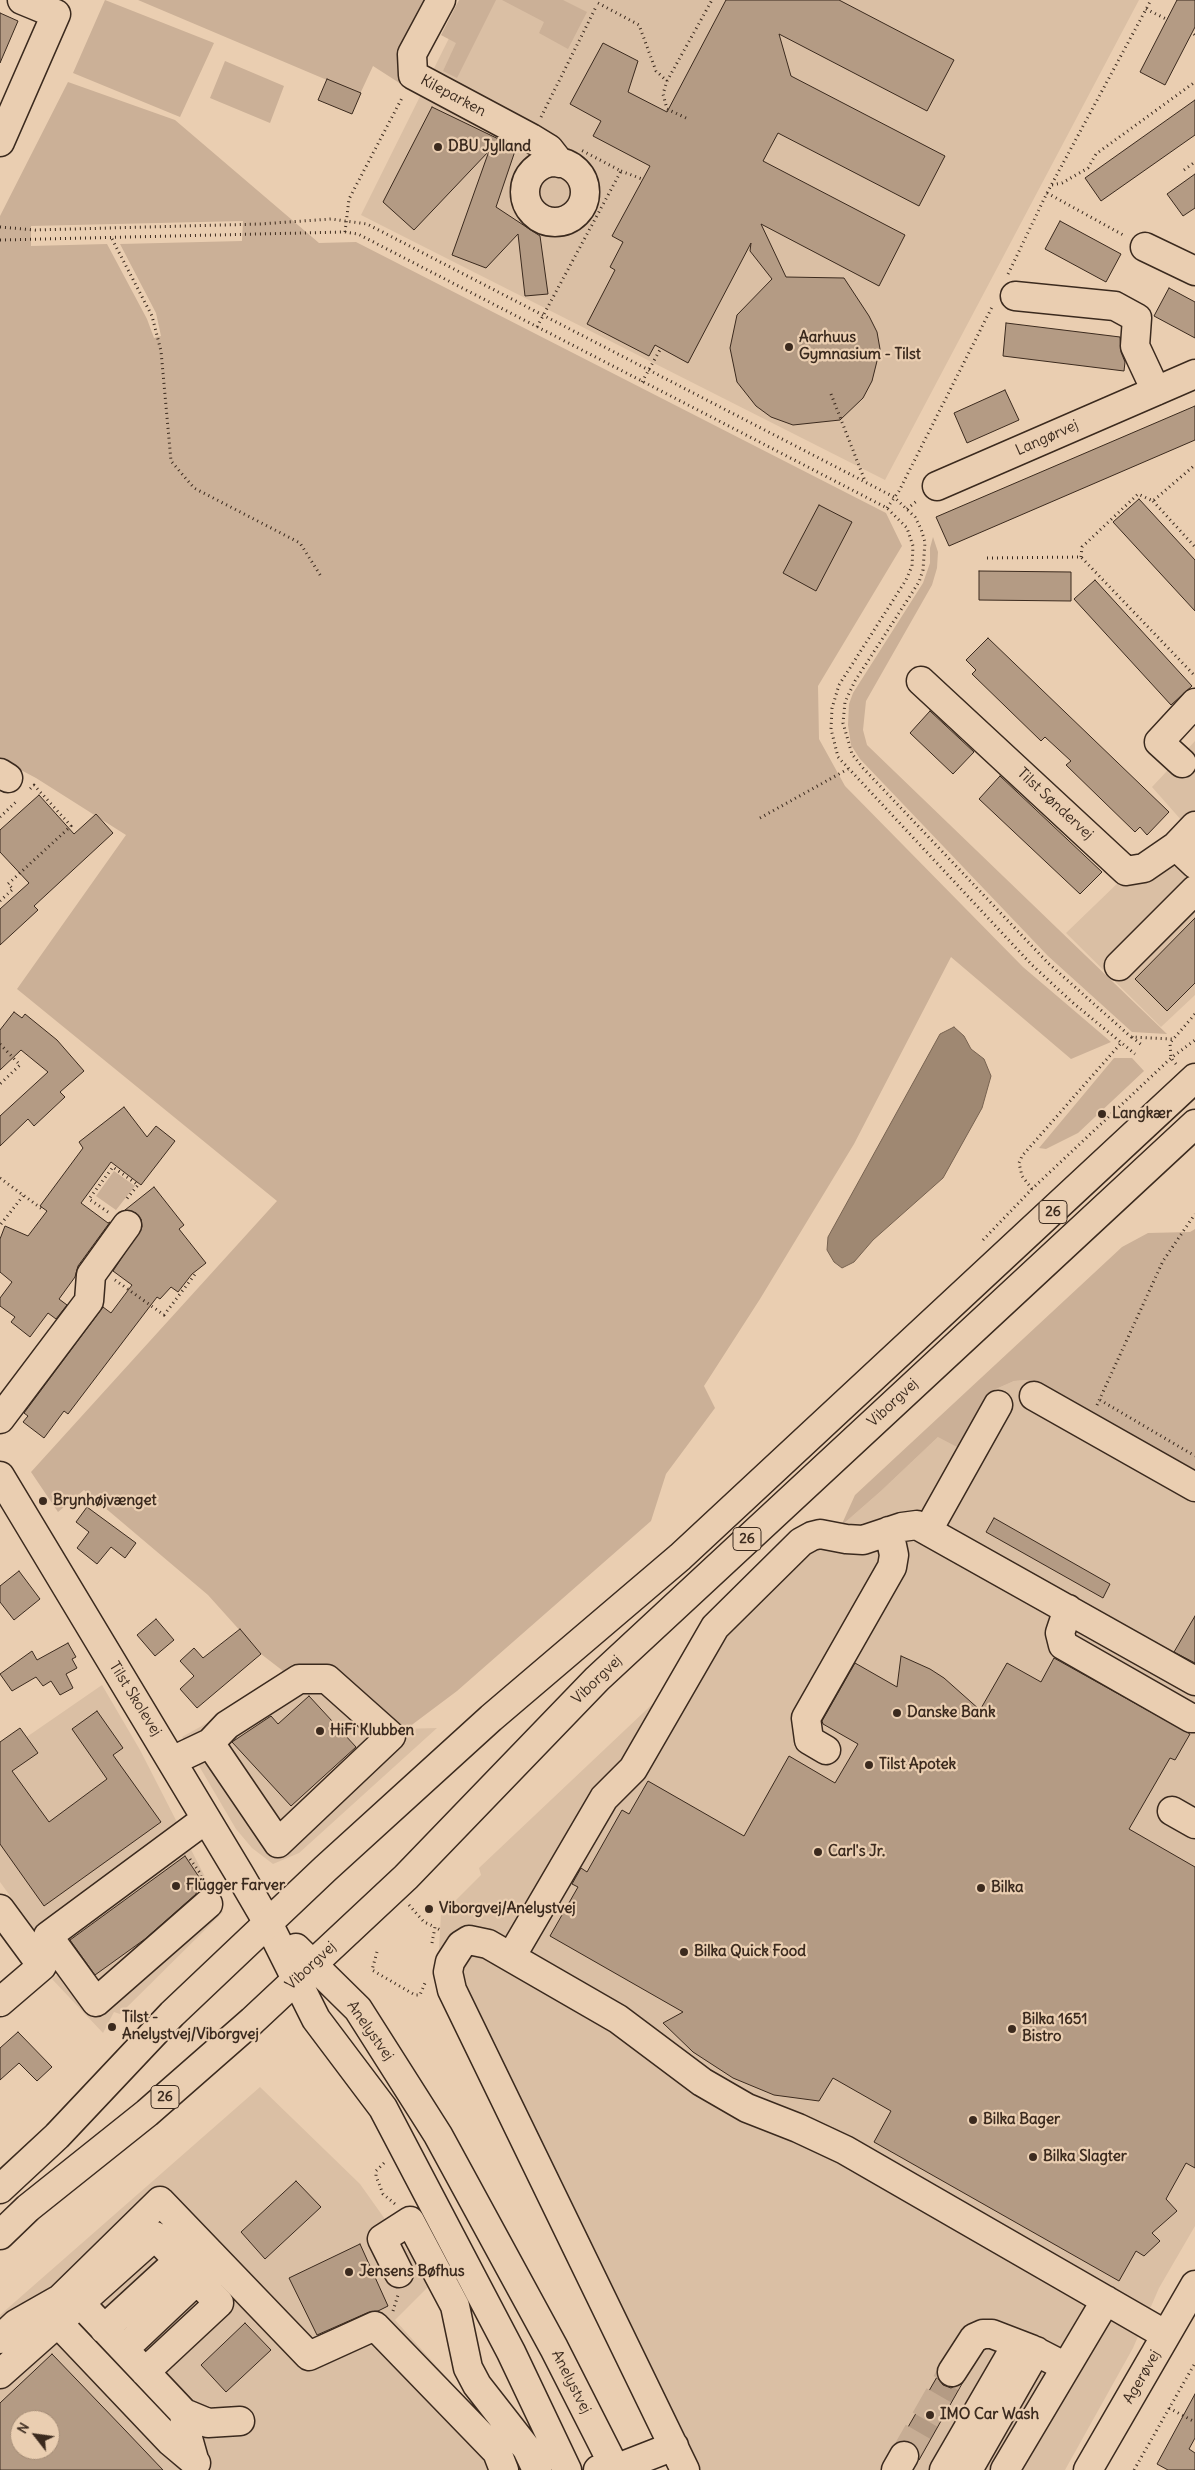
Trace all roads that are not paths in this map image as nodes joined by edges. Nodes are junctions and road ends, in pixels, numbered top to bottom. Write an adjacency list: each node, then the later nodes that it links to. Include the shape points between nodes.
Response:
1 (22, 0): 3 (street, via 56,14)
2 (440, 0): 4 (street, Kileparken, via 412,54 413,75 549,149)
3 (0, 142)
4 (565, 154)
5 (1146, 247): 6 (street)
6 (1195, 271)
7 (1004, 293): 9 (street, via 1115,306 1137,318 1135,346)
8 (1195, 374): 9 (street, Langørvej)
9 (1156, 391): 10 (street, Langørvej)
10 (937, 486)
11 (921, 682): 15 (street, Tilst Søndervej, via 1126,871 1144,868)
12 (1195, 703): 13 (street, via 1159,742)
13 (1182, 763)
14 (1195, 826): 15 (street, Tilst Søndervej)
15 (1176, 846): 16 (street)
16 (1195, 864)
17 (1195, 890): 18 (street)
18 (1119, 966)
19 (1186, 1071): 42 (street, Viborgvej / 26, via 680,1557 492,1718)
20 (1195, 1124): 44 (street, Viborgvej / 26, via 597,1679 406,1877)
21 (127, 1225): 23 (street, via 91,1274 89,1301)
22 (1034, 1396): 26 (street)
23 (4, 1402)
24 (998, 1405): 27 (street)
25 (0, 1476): 36 (street, Tilst Skolevej)
26 (1195, 1487)
27 (928, 1530): 28 (street, via 917,1525); 29 (street)
28 (889, 1531): 35 (street, via 894,1555 892,1567 806,1718 809,1740); 43 (street, via 863,1540 820,1534 801,1542 715,1627 633,1769 604,1798)
29 (1063, 1622): 30 (street); 31 (street); 32 (street); 33 (street, via 1063,1645)
30 (1195, 1681)
31 (1195, 1700)
32 (1195, 1710)
33 (1195, 1718)
34 (210, 1743): 34 (street, via 278,1843 391,1736 327,1679 299,1679 227,1725); 36 (street)
35 (826, 1750)
36 (172, 1761): 38 (street, Tilst Skolevej)
37 (1172, 1811): 39 (street)
38 (206, 1819): 40 (street, via 48,1936 96,2002); 42 (street, Tilst Skolevej)
39 (1195, 1824)
40 (208, 1904)
41 (0, 1909): 45 (street, via 42,1966)
42 (268, 1923): 44 (street, Anelystvej); 46 (street, Viborgvej / 26, via 172,2014 57,2136)
43 (511, 1957): 52 (street, via 618,2019 695,2077 740,2104 845,2150); 69 (street, via 478,1940 469,1940 461,1945 450,1962 448,1972 452,1990)
44 (305, 1971): 47 (street, Viborgvej / 26, via 147,2113 28,2208); 60 (street, Anelystvej, via 316,2019 383,2108); 74 (street, Anelystvej, via 358,2009 438,2135 554,2348)
45 (0, 2002)
46 (0, 2189)
47 (0, 2235)
48 (178, 2261): 50 (street); 53 (street, via 155,2236); 55 (street)
49 (399, 2273): 65 (street, via 382,2239 410,2221 455,2306 468,2368)
50 (197, 2280): 59 (street); 62 (street, via 219,2303)
51 (1195, 2285): 56 (street, Agerøvej)
52 (1106, 2300): 56 (street); 61 (street)
53 (80, 2303): 54 (street); 55 (street)
54 (58, 2323): 64 (street); 70 (street, via 171,2442)
55 (104, 2328): 59 (street)
56 (1166, 2335): 78 (street, Agerøvej)
57 (0, 2339): 67 (street, via 16,2324 60,2299 160,2201 309,2356 380,2332)
58 (1027, 2348): 61 (street); 63 (street, via 992,2334 983,2334 974,2338); 75 (street); 76 (street)
59 (124, 2350): 62 (street)
60 (511, 2352): 65 (street); 73 (street, Anelystvej)
61 (1066, 2367): 77 (street)
62 (145, 2372): 66 (street)
63 (952, 2372)
64 (0, 2374)
65 (486, 2396): 67 (street); 72 (street, via 526,2449)
66 (184, 2413): 68 (street, via 208,2423); 70 (street, via 186,2431)
67 (464, 2417): 71 (street, via 497,2452)
68 (240, 2421)
69 (680, 2458): 74 (street)
70 (198, 2466)
71 (504, 2470)
72 (537, 2470)
73 (568, 2470)
74 (610, 2470)
75 (944, 2470)
76 (968, 2470)
77 (1005, 2470)
78 (1088, 2470)

